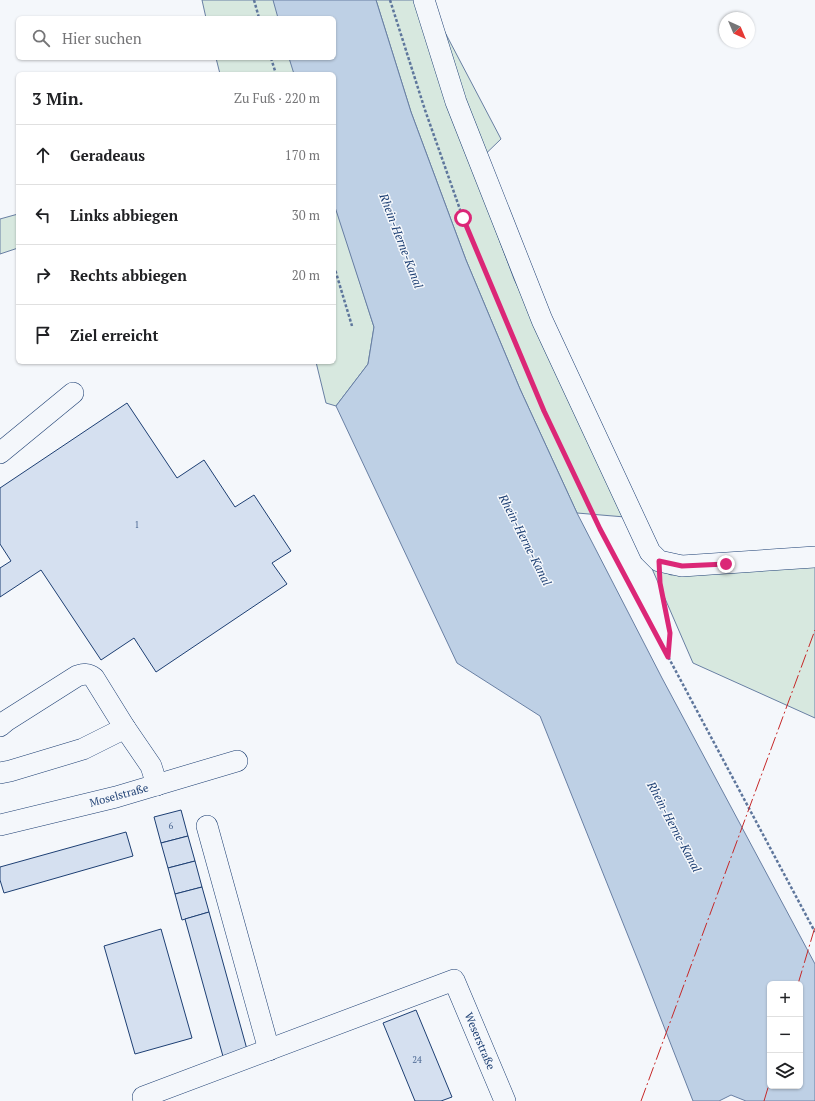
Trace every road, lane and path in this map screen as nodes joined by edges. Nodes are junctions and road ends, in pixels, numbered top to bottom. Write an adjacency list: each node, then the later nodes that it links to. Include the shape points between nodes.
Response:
1 (254, 0): 4 (path)
2 (390, 0): 13 (path, via 463,218 544,411 600,529)
3 (424, 0): 12 (street, via 456,102 542,320 650,552)
4 (258, 16)
5 (272, 60): 6 (path)
6 (275, 72)
7 (336, 273): 8 (path)
8 (352, 326)
9 (73, 393): 10 (street)
10 (0, 453)
11 (815, 557): 12 (street, via 682,566)
12 (659, 561): 13 (path, via 660,583 670,633)
13 (668, 657): 21 (path)
14 (0, 726): 15 (street, via 70,680 85,674 94,678)
15 (125, 728): 17 (street, via 83,749); 18 (street, via 150,766)
16 (237, 761): 18 (street, Moselstraße)
17 (0, 773)
18 (157, 785): 19 (street, Moselstraße)
19 (0, 825)
20 (206, 826): 22 (street)
21 (815, 932)
22 (270, 1050): 23 (street); 24 (street, Weserstraße, via 454,980)
23 (143, 1097)
24 (505, 1101)

